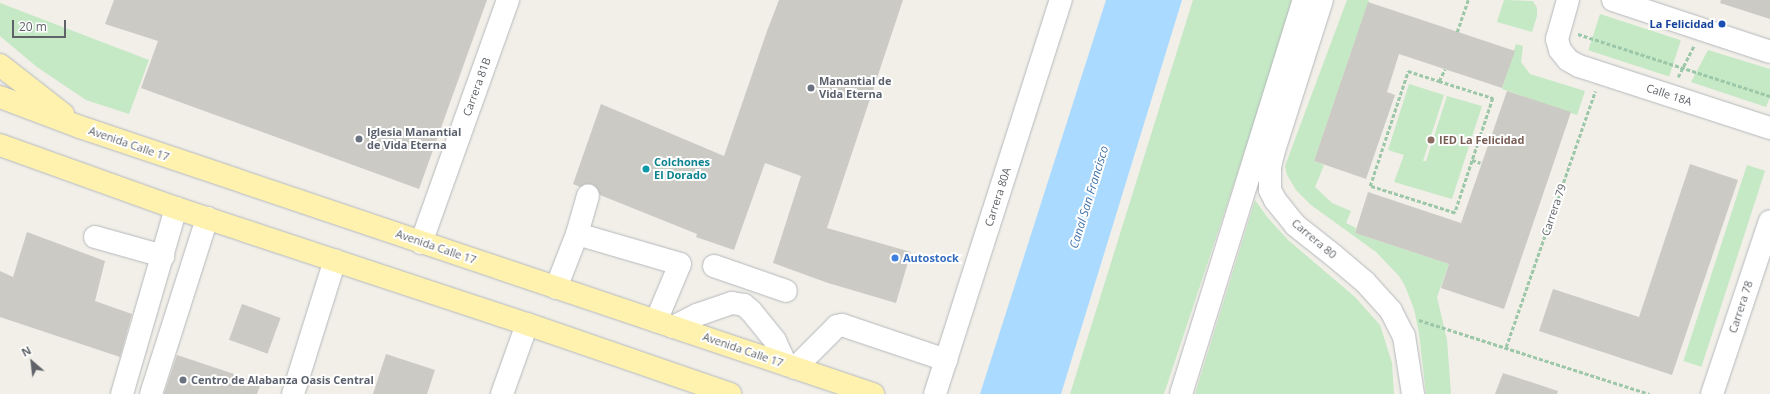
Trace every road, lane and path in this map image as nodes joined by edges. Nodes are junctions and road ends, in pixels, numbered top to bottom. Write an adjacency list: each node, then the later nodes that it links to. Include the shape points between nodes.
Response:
1 (508, 0): 31 (street, Carrera 81B)
2 (1061, 0): 43 (street, Carrera 80A)
3 (1304, 0): 52 (street)
4 (1322, 0): 39 (street, Carrera 80, via 1273,154 1270,190 1295,225 1365,282)
5 (1468, 0): 9 (path)
6 (1568, 0): 8 (street)
7 (1613, 0): 11 (street)
8 (1559, 28): 13 (path); 15 (street, Calle 18A, via 1557,39 1560,50 1568,60)
9 (1457, 32)
10 (1696, 42): 13 (path)
11 (1770, 52)
12 (0, 64): 20 (main road)
13 (1683, 68): 17 (path); 18 (path)
14 (1445, 69): 16 (path)
15 (1601, 73): 21 (street, Calle 18A); 42 (path, Carrera 79)
16 (1439, 81): 23 (path, via 1493,98); 23 (path, via 1408,71 1370,186 1455,213)
17 (1675, 83)
18 (1770, 96)
19 (0, 97): 20 (main road, Avenida Calle 17)
20 (80, 127): 31 (main road, Avenida Calle 17)
21 (1770, 128)
22 (0, 145): 26 (main road)
23 (1472, 160): 24 (path)
24 (1481, 163)
25 (588, 196): 29 (street)
26 (176, 208): 27 (main road); 32 (street)
27 (207, 218): 33 (main road); 46 (street)
28 (1770, 221): 55 (street, Carrera 78)
29 (578, 234): 36 (street); 41 (street, via 680,264)
30 (95, 237): 32 (street)
31 (421, 243): 36 (main road, Avenida Calle 17)
32 (163, 256): 45 (street)
33 (335, 260): 40 (main road); 47 (street)
34 (714, 266): 35 (street)
35 (752, 280): 37 (street); 38 (street)
36 (556, 288): 41 (main road, Avenida Calle 17)
37 (786, 291)
38 (744, 305): 41 (street, via 732,303); 44 (street, via 775,341)
39 (1390, 311): 42 (path); 53 (street, Carrera 80, via 1404,336)
40 (527, 324): 48 (street); 49 (main road)
41 (665, 324): 44 (main road, Avenida Calle 17)
42 (1506, 347): 54 (path)
43 (946, 360): 44 (street, via 842,325 837,326); 51 (street, Carrera 80A)
44 (791, 367): 50 (main road, Avenida Calle 17)
45 (122, 394)
46 (151, 394)
47 (293, 394)
48 (502, 394)
49 (730, 394)
50 (873, 394)
51 (935, 394)
52 (1181, 394)
53 (1413, 394)
54 (1649, 394)
55 (1712, 394)

